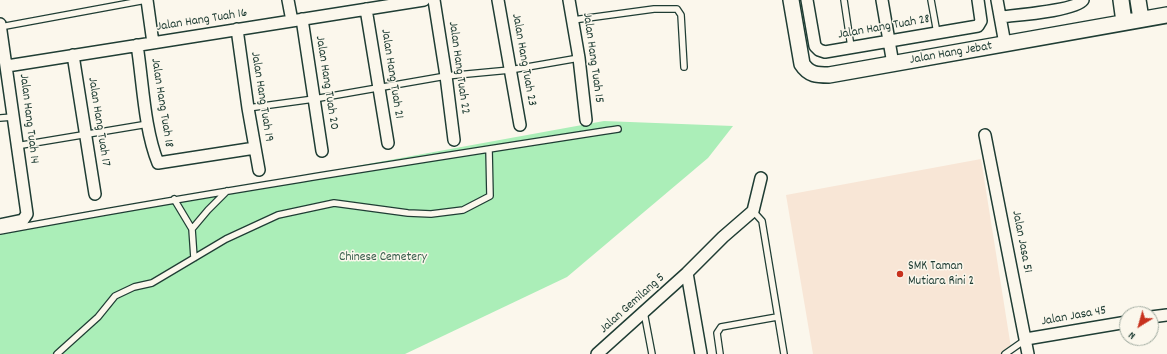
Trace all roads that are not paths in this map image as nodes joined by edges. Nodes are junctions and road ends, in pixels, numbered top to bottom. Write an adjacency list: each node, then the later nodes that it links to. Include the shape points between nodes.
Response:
1 (146, 0): 24 (lane); 28 (street)
2 (288, 0): 21 (street, Jalan Hang Tuah 20)
3 (424, 0): 17 (street, Jalan Hang Tuah 16)
4 (434, 0): 38 (street, Jalan Hang Tuah 22)
5 (498, 0): 37 (street, Jalan Hang Tuah 23)
6 (569, 0): 22 (street, Jalan Hang Tuah 15)
7 (791, 0): 34 (street, Jalan Hang Jebat, via 802,64 806,71 815,75 829,75)
8 (807, 0): 31 (street, Jalan Hang Tuah 28, via 815,46 825,52)
9 (844, 0): 31 (lane)
10 (882, 0): 27 (street)
11 (931, 0): 26 (lane)
12 (978, 0): 26 (street, Jalan Hang Tuah 28, via 982,21 980,24)
13 (997, 0): 19 (street)
14 (1083, 0): 19 (street, via 1080,4 1064,8)
15 (1121, 0): 23 (street)
16 (1138, 0): 20 (street)
17 (366, 9): 21 (street, Jalan Hang Tuah 16); 39 (street, Jalan Hang Tuah 21)
18 (1167, 15): 20 (street, Jalan Hang Jebat)
19 (1000, 17): 29 (street)
20 (1141, 19): 23 (street, Jalan Hang Jebat)
21 (297, 20): 25 (street, Jalan Hang Tuah 16); 40 (street, Jalan Hang Tuah 20)
22 (573, 20): 33 (street, Jalan Hang Tuah 15); 36 (lane, via 654,9 677,10 681,15)
23 (1124, 22): 29 (street, Jalan Hang Jebat)
24 (0, 26): 35 (street, Jalan Hang Tuah 14)
25 (237, 30): 28 (street, Jalan Hang Tuah 16); 41 (street, Jalan Hang Tuah 19)
26 (937, 33): 27 (street, Jalan Hang Tuah 28)
27 (889, 40): 31 (street, Jalan Hang Tuah 28); 34 (street)
28 (153, 43): 30 (street, Jalan Hang Tuah 16)
29 (1005, 44): 34 (street, Jalan Hang Jebat)
30 (137, 45): 32 (street, Jalan Hang Tuah 16); 45 (street, Jalan Hang Tuah 18)
31 (850, 47)
32 (73, 55): 35 (street, Jalan Hang Tuah 16); 48 (street, Jalan Hang Tuah 17)
33 (579, 58): 37 (lane); 44 (street, Jalan Hang Tuah 15)
34 (893, 64)
35 (7, 66): 42 (street, Jalan Hang Tuah 14)
36 (684, 67)
37 (510, 70): 38 (lane); 46 (street, Jalan Hang Tuah 23)
38 (446, 76): 39 (lane); 50 (street, Jalan Hang Tuah 22)
39 (379, 88): 40 (lane); 51 (street, Jalan Hang Tuah 21)
40 (314, 99): 41 (lane); 55 (street, Jalan Hang Tuah 20)
41 (248, 108): 53 (street, Jalan Hang Tuah 19)
42 (13, 117): 43 (lane); 52 (street, Jalan Hang Tuah 14)
43 (0, 118)
44 (586, 120)
45 (149, 124): 48 (lane); 53 (street, Jalan Hang Tuah 18, via 158,163)
46 (520, 125)
47 (618, 129): 54 (lane)
48 (86, 134): 52 (lane); 59 (street, Jalan Hang Tuah 17)
49 (985, 135): 70 (street, Jalan Jasa 51)
50 (454, 140)
51 (388, 143)
52 (16, 146): 62 (street, Jalan Hang Tuah 14, via 27,214 23,220)
53 (255, 148): 56 (street, Jalan Hang Tuah 19)
54 (489, 149): 58 (lane); 65 (lane, via 490,196 463,210 424,214 334,203 278,215 226,239)
55 (322, 151)
56 (259, 170)
57 (760, 178): 61 (street)
58 (228, 191): 60 (lane); 63 (lane)
59 (95, 194)
60 (174, 199): 63 (lane); 64 (lane)
61 (753, 211): 66 (street, Jalan Gemilang 5, via 723,237); 68 (lane, via 762,221)
62 (0, 225)
63 (192, 229): 65 (lane)
64 (0, 231)
65 (194, 258): 72 (lane, via 152,284 134,287 115,296 98,317)
66 (688, 274): 67 (street, Jalan Gemilang 5); 74 (street)
67 (644, 312): 71 (street, Jalan Gemilang 5); 73 (lane)
68 (777, 318): 75 (lane, via 721,327 716,333); 76 (lane)
69 (1119, 323): 70 (street, Jalan Jasa 45)
70 (1026, 339): 77 (lane); 78 (street, Jalan Jasa 51)
71 (601, 353)
72 (57, 354)
73 (652, 354)
74 (701, 354)
75 (720, 354)
76 (784, 354)
77 (1005, 354)
78 (1028, 354)

